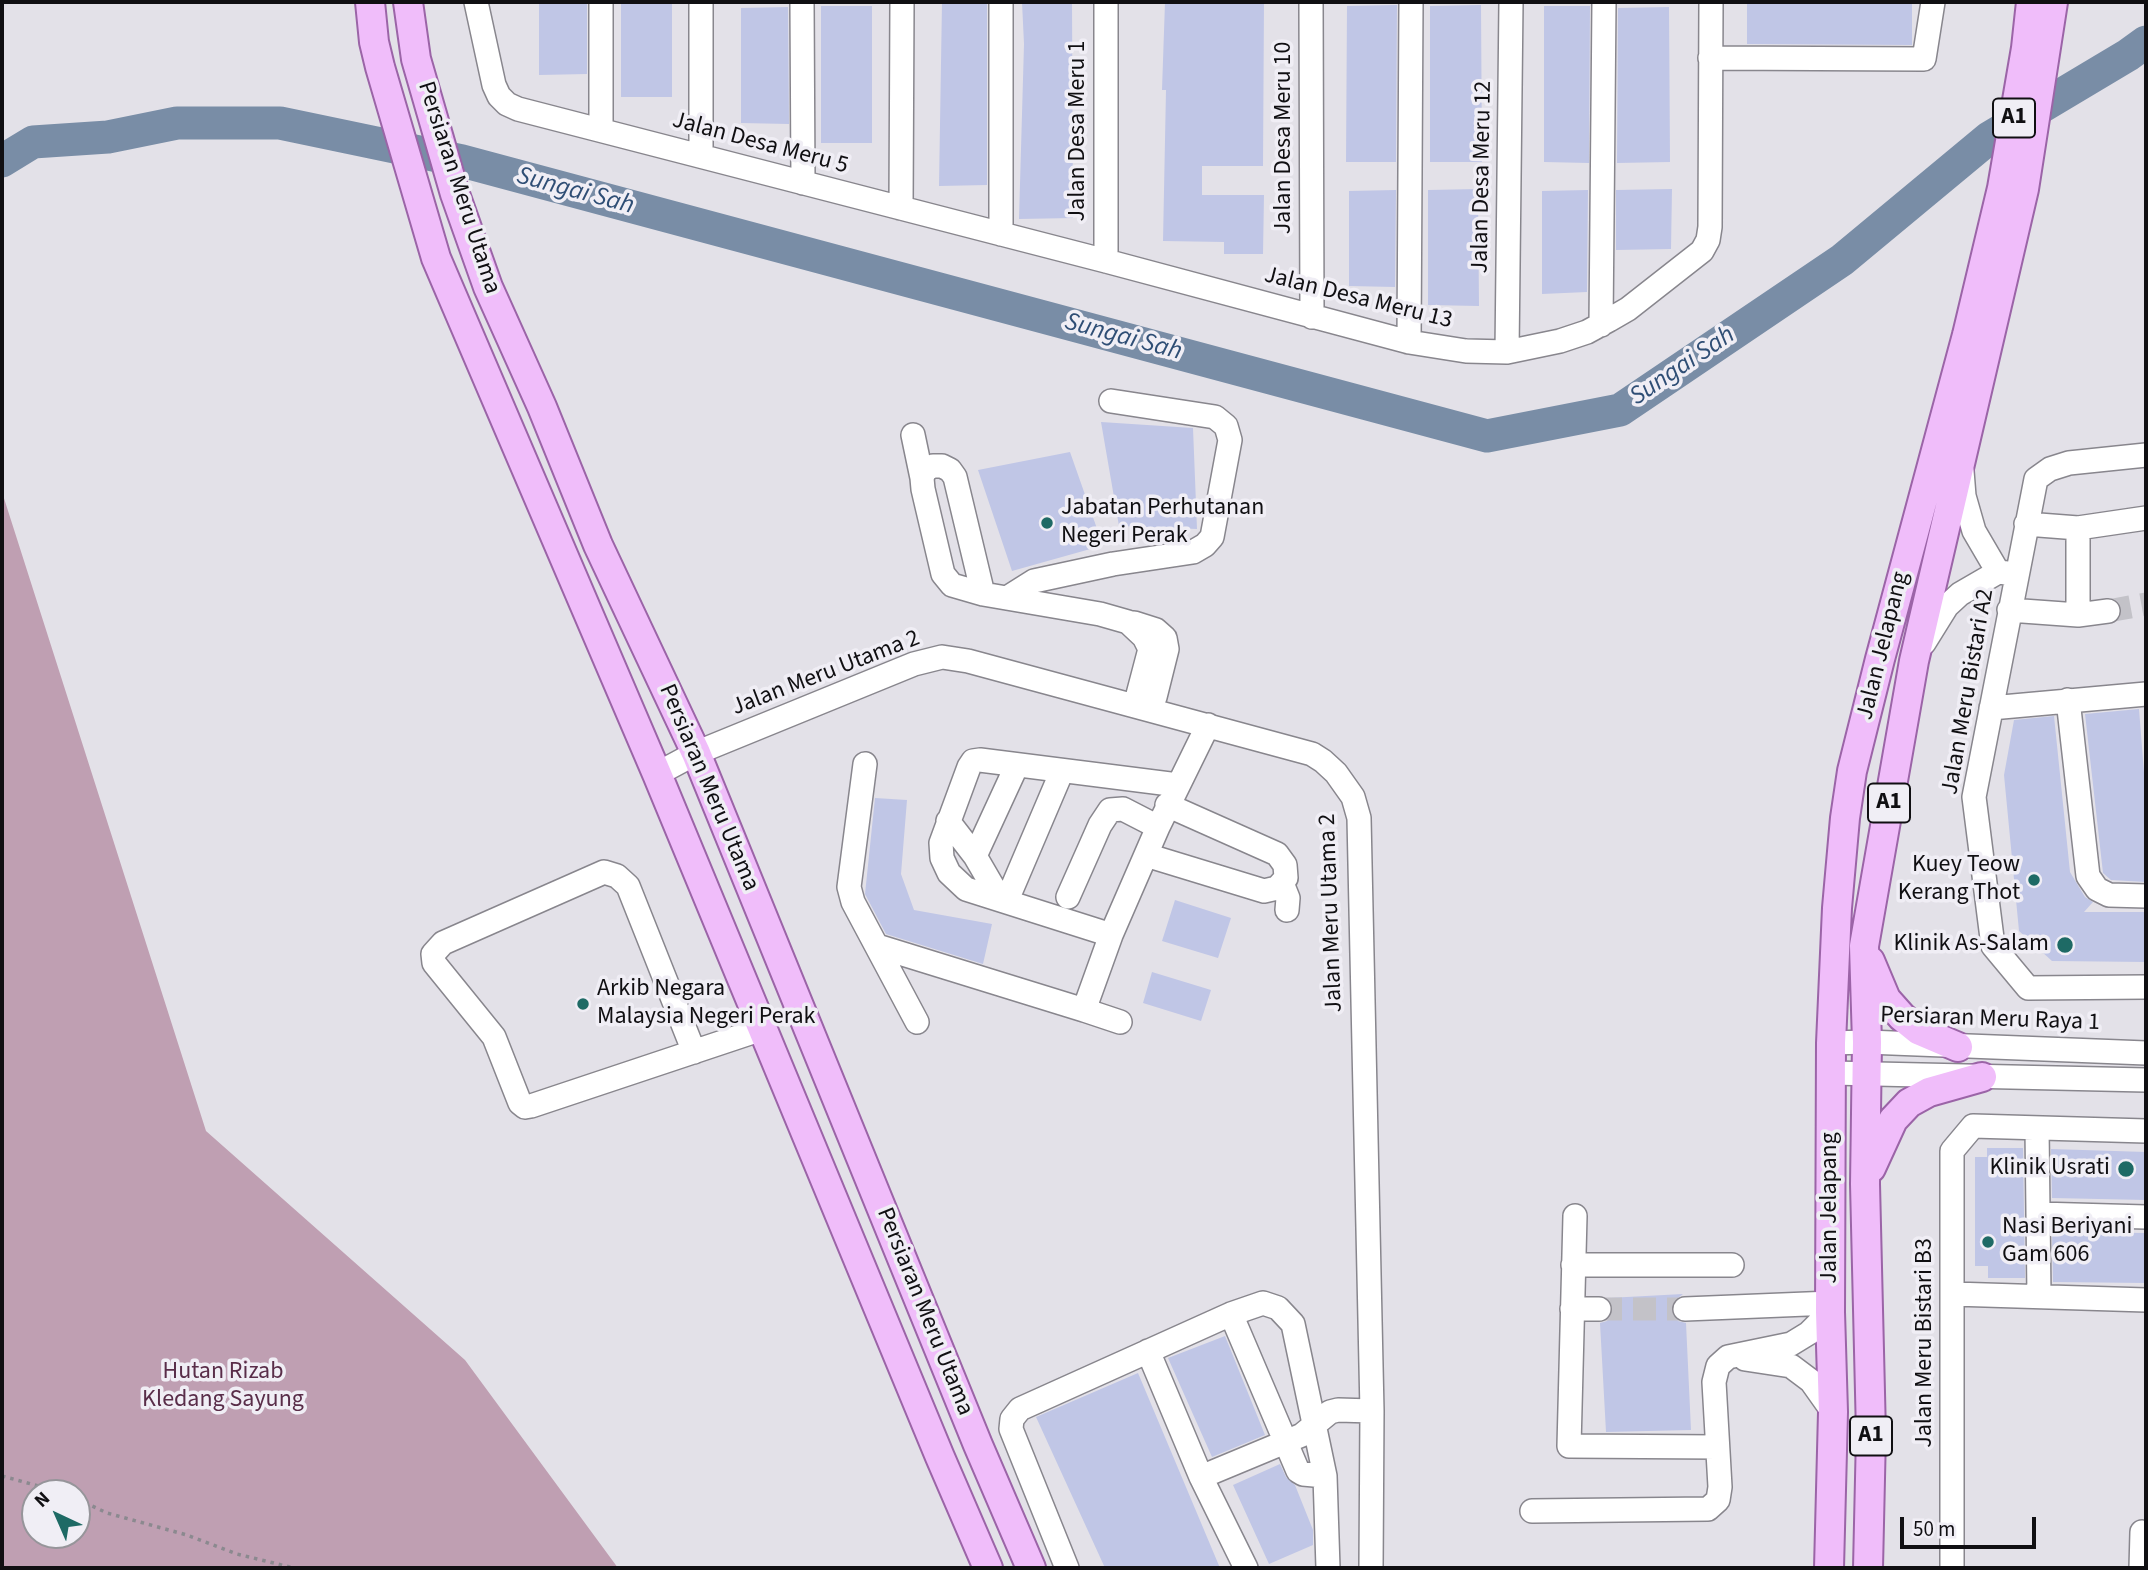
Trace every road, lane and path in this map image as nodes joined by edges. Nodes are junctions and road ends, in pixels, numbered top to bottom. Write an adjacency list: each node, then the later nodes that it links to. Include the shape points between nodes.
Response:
1 (370, 2): 40 (main road, Persiaran Meru Utama, via 374,42 436,258)
2 (408, 2): 39 (main road, Persiaran Meru Utama, via 416,59 455,194 488,287)
3 (476, 2): 20 (street, Jalan Desa Meru 5, via 499,96 518,109)
4 (601, 2): 20 (street)
5 (701, 2): 21 (street)
6 (802, 2): 22 (street)
7 (902, 2): 24 (street)
8 (1001, 2): 25 (street)
9 (1106, 2): 26 (street, Jalan Desa Meru 1)
10 (1311, 2): 27 (street, Jalan Desa Meru 10)
11 (1411, 2): 29 (street)
12 (1511, 2): 30 (street, Jalan Desa Meru 12)
13 (1604, 2): 28 (street)
14 (1711, 2): 19 (street, Jalan Desa Meru 13)
15 (1933, 2): 19 (street, via 1924,59)
16 (2031, 2): 18 (main road, Jalan Jelapang / A1)
17 (2053, 2): 18 (main road, Jalan Jelapang / A1)
18 (2035, 48): 23 (main road, Jalan Jelapang / A1)
19 (1710, 58): 28 (street, Jalan Desa Meru 13, via 1708,240 1691,260)
20 (601, 130): 21 (street, Jalan Desa Meru 5)
21 (701, 156): 22 (street, Jalan Desa Meru 5)
22 (803, 183): 24 (street, Jalan Desa Meru 5)
23 (2013, 188): 34 (main road, Jalan Jelapang / A1); 77 (main road, Jalan Jelapang / A1, via 1966,335 1853,771 1837,908)
24 (901, 208): 25 (street, Jalan Desa Meru 5)
25 (1001, 234): 26 (street, Jalan Desa Meru 5)
26 (1106, 261): 27 (street, Jalan Desa Meru 13)
27 (1312, 317): 29 (street, Jalan Desa Meru 13)
28 (1601, 325): 30 (street, Jalan Desa Meru 13, via 1560,341)
29 (1409, 342): 30 (street, Jalan Desa Meru 13)
30 (1507, 352)
31 (1111, 401): 43 (street, via 1215,417 1226,426 1230,440 1212,537 1193,552 1034,581)
32 (912, 435): 35 (street)
33 (2146, 455): 37 (street, Jalan Meru Bistari A2, via 2050,469 2036,479)
34 (1961, 460): 41 (street, via 1964,496 1974,531); 47 (main road, Jalan Jelapang / A1)
35 (922, 478): 42 (street, via 943,575 952,585); 42 (street, via 933,466 950,470 955,477)
36 (2146, 517): 38 (street)
37 (2026, 524): 38 (street); 41 (street, Jalan Meru Bistari A2)
38 (2078, 528): 46 (street)
39 (598, 545): 40 (main road); 53 (main road, Persiaran Meru Utama)
40 (561, 552): 57 (main road, Persiaran Meru Utama)
41 (2007, 573): 44 (street, Jalan Meru Bistari A2); 47 (street, via 1961,594 1947,606)
42 (983, 594): 43 (street)
43 (1007, 598): 50 (street, via 1100,614 1156,630 1165,638 1167,649)
44 (2010, 610): 46 (street); 51 (street, Jalan Meru Bistari A2)
45 (2108, 611): 46 (street)
46 (2078, 615)
47 (1914, 661): 70 (main road, Jalan Jelapang / A1)
48 (2146, 694): 49 (street)
49 (2068, 701): 51 (street); 64 (street, via 2088,876 2097,889 2109,895)
50 (1143, 708): 52 (street, Jalan Meru Utama 2); 53 (street, Jalan Meru Utama 2, via 942,657 914,664)
51 (1991, 708): 71 (street, Jalan Meru Bistari A2, via 1974,797 1993,946 2028,988)
52 (1208, 725): 58 (street); 104 (street, Jalan Meru Utama 2, via 1312,754 1336,773 1357,806)
53 (696, 753): 57 (street, Jalan Meru Utama 2); 119 (main road, Persiaran Meru Utama)
54 (865, 764): 69 (street, via 849,887)
55 (1017, 765): 56 (street); 59 (street, via 973,761); 62 (street)
56 (1062, 771): 58 (street); 66 (street)
57 (657, 774): 75 (main road, Persiaran Meru Utama)
58 (1172, 795): 60 (street); 63 (street, via 1277,854 1286,872)
59 (948, 821): 62 (street); 66 (street, via 940,851 949,873 966,889)
60 (1158, 827): 61 (street); 65 (street, via 1123,808 1110,810)
61 (1146, 855): 63 (street, via 1264,891); 68 (street)
62 (975, 856): 66 (street)
63 (1282, 883): 67 (street)
64 (2146, 896)
65 (1068, 897)
66 (1004, 899): 68 (street)
67 (1287, 910)
68 (1111, 935): 72 (street)
69 (877, 946): 72 (street); 73 (street)
70 (1864, 946): 76 (main road, Jalan Jelapang / A1); 78 (main road, via 1886,999 1902,1017 1918,1030)
71 (2146, 987)
72 (1084, 1010): 74 (street)
73 (917, 1022)
74 (1120, 1022)
75 (762, 1029): 79 (street); 118 (main road, Persiaran Meru Utama)
76 (1867, 1042): 77 (street, Persiaran Meru Raya 1); 78 (street, Persiaran Meru Raya 1); 82 (main road, Jalan Jelapang / A1)
77 (1831, 1043): 81 (main road, Jalan Jelapang / A1)
78 (1958, 1047): 80 (street, Persiaran Meru Raya 1)
79 (694, 1052): 79 (street, via 628,886 617,876 604,872 443,943 433,954 434,963 494,1037 525,1107)
80 (2146, 1053)
81 (1831, 1073): 82 (street); 97 (main road, Jalan Jelapang / A1)
82 (1866, 1073): 83 (street); 87 (main road, Jalan Jelapang / A1)
83 (1982, 1077): 84 (street); 87 (main road, via 1929,1092 1909,1103 1893,1120)
84 (2146, 1080)
85 (2037, 1128): 86 (street); 88 (street); 93 (street, Jalan Meru Bistari B3, via 1973,1126 1952,1151)
86 (2146, 1131)
87 (1865, 1184): 96 (main road, Jalan Jelapang / A1)
88 (2038, 1214): 90 (street); 94 (street)
89 (1575, 1216): 91 (street)
90 (2146, 1217)
91 (1573, 1265): 92 (street); 98 (street)
92 (1732, 1265)
93 (1953, 1294): 94 (street); 125 (street, Jalan Meru Bistari B3)
94 (2039, 1296): 95 (street)
95 (2146, 1300)
96 (1868, 1304): 97 (main road, Jalan Jelapang); 124 (main road, Jalan Jelapang / A1)
97 (1831, 1308): 99 (street); 103 (street, via 1790,1344); 105 (main road, Jalan Jelapang / A1)
98 (1572, 1309): 100 (street); 108 (street, via 1569,1446)
99 (1685, 1309)
100 (1599, 1310)
101 (1231, 1314): 102 (street); 106 (street, via 1263,1303 1278,1308 1293,1324); 107 (street)
102 (1148, 1351): 111 (street); 120 (street, via 1020,1409 1013,1419 1011,1429)
103 (1728, 1357): 105 (street, via 1790,1366 1811,1381); 108 (street, via 1718,1366 1714,1382)
104 (1372, 1410): 106 (street, via 1338,1410); 123 (street, Jalan Meru Utama 2)
105 (1833, 1412): 116 (main road, Jalan Jelapang / A1)
106 (1314, 1424): 107 (street); 110 (street)
107 (1286, 1442): 110 (street, via 1300,1473); 111 (street)
108 (1717, 1447): 114 (street, via 1718,1500 1708,1509)
109 (2, 1476): 112 (path)
110 (1325, 1476): 122 (street)
111 (1201, 1477): 121 (street)
112 (21, 1481)
113 (91, 1506): 117 (path)
114 (1532, 1511)
115 (2142, 1532): 126 (street)
116 (1829, 1567)
117 (294, 1568)
118 (988, 1568)
119 (1031, 1568)
120 (1068, 1568)
121 (1246, 1568)
122 (1328, 1568)
123 (1371, 1568)
124 (1868, 1568)
125 (1952, 1568)
126 (2141, 1568)

